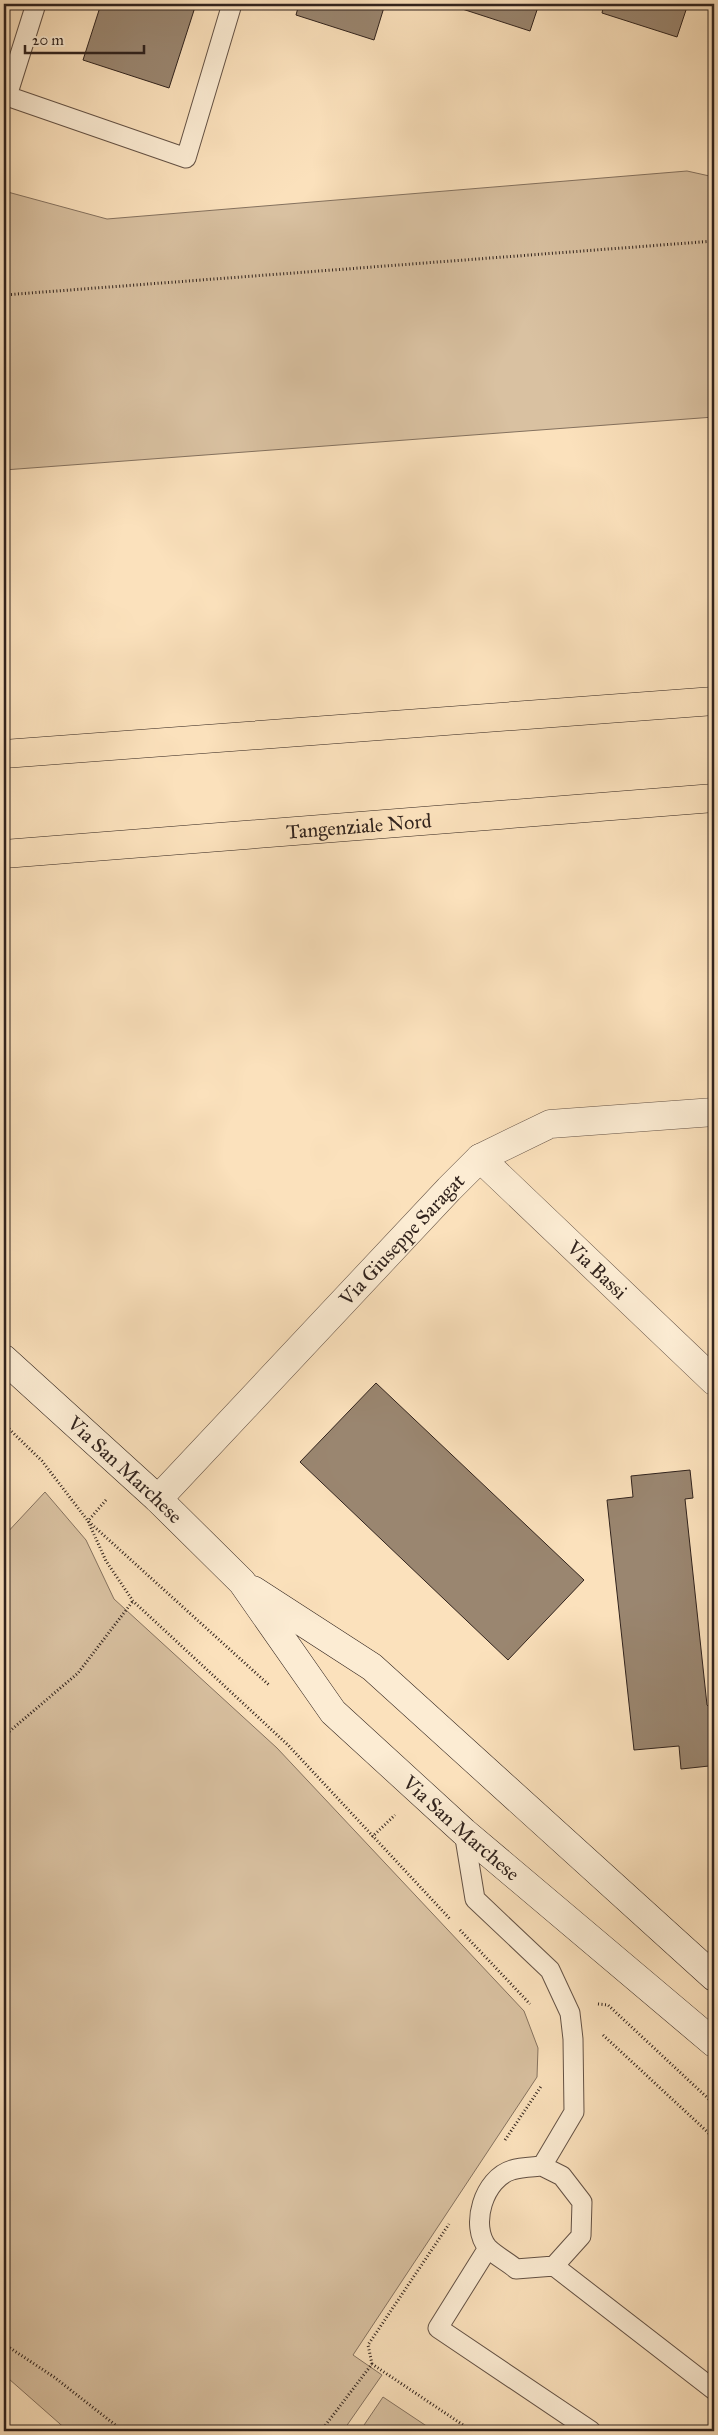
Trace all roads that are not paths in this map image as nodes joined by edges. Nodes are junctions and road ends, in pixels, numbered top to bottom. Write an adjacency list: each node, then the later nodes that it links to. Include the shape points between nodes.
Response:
1 (36, 4): 2 (lane, via 7,96 186,158)
2 (232, 4)
3 (714, 701): 4 (highway)
4 (4, 754)
5 (714, 798): 6 (highway, Tangenziale Nord)
6 (4, 854)
7 (714, 1112): 8 (street, Via Giuseppe Saragat, via 550,1124)
8 (480, 1158): 10 (street, Via Bassi); 11 (street, Via Giuseppe Saragat)
9 (4, 1360): 11 (street, Via San Marchese)
10 (714, 1381)
11 (158, 1499): 12 (street, Via San Marchese)
12 (242, 1582): 13 (street, Via San Marchese, via 333,1712); 14 (street, Via San Marchese, via 372,1667)
13 (464, 1832): 15 (street, Via San Marchese); 16 (lane, via 476,1899 550,1970 570,2013 574,2112)
14 (714, 1977)
15 (714, 2043)
16 (542, 2166): 17 (lane, via 510,2170 491,2184 478,2218); 18 (lane, via 562,2176 582,2202 582,2236)
17 (488, 2248): 18 (lane, via 516,2269); 20 (lane, via 438,2328)
18 (554, 2266): 19 (lane)
19 (714, 2390)
20 (591, 2431)

